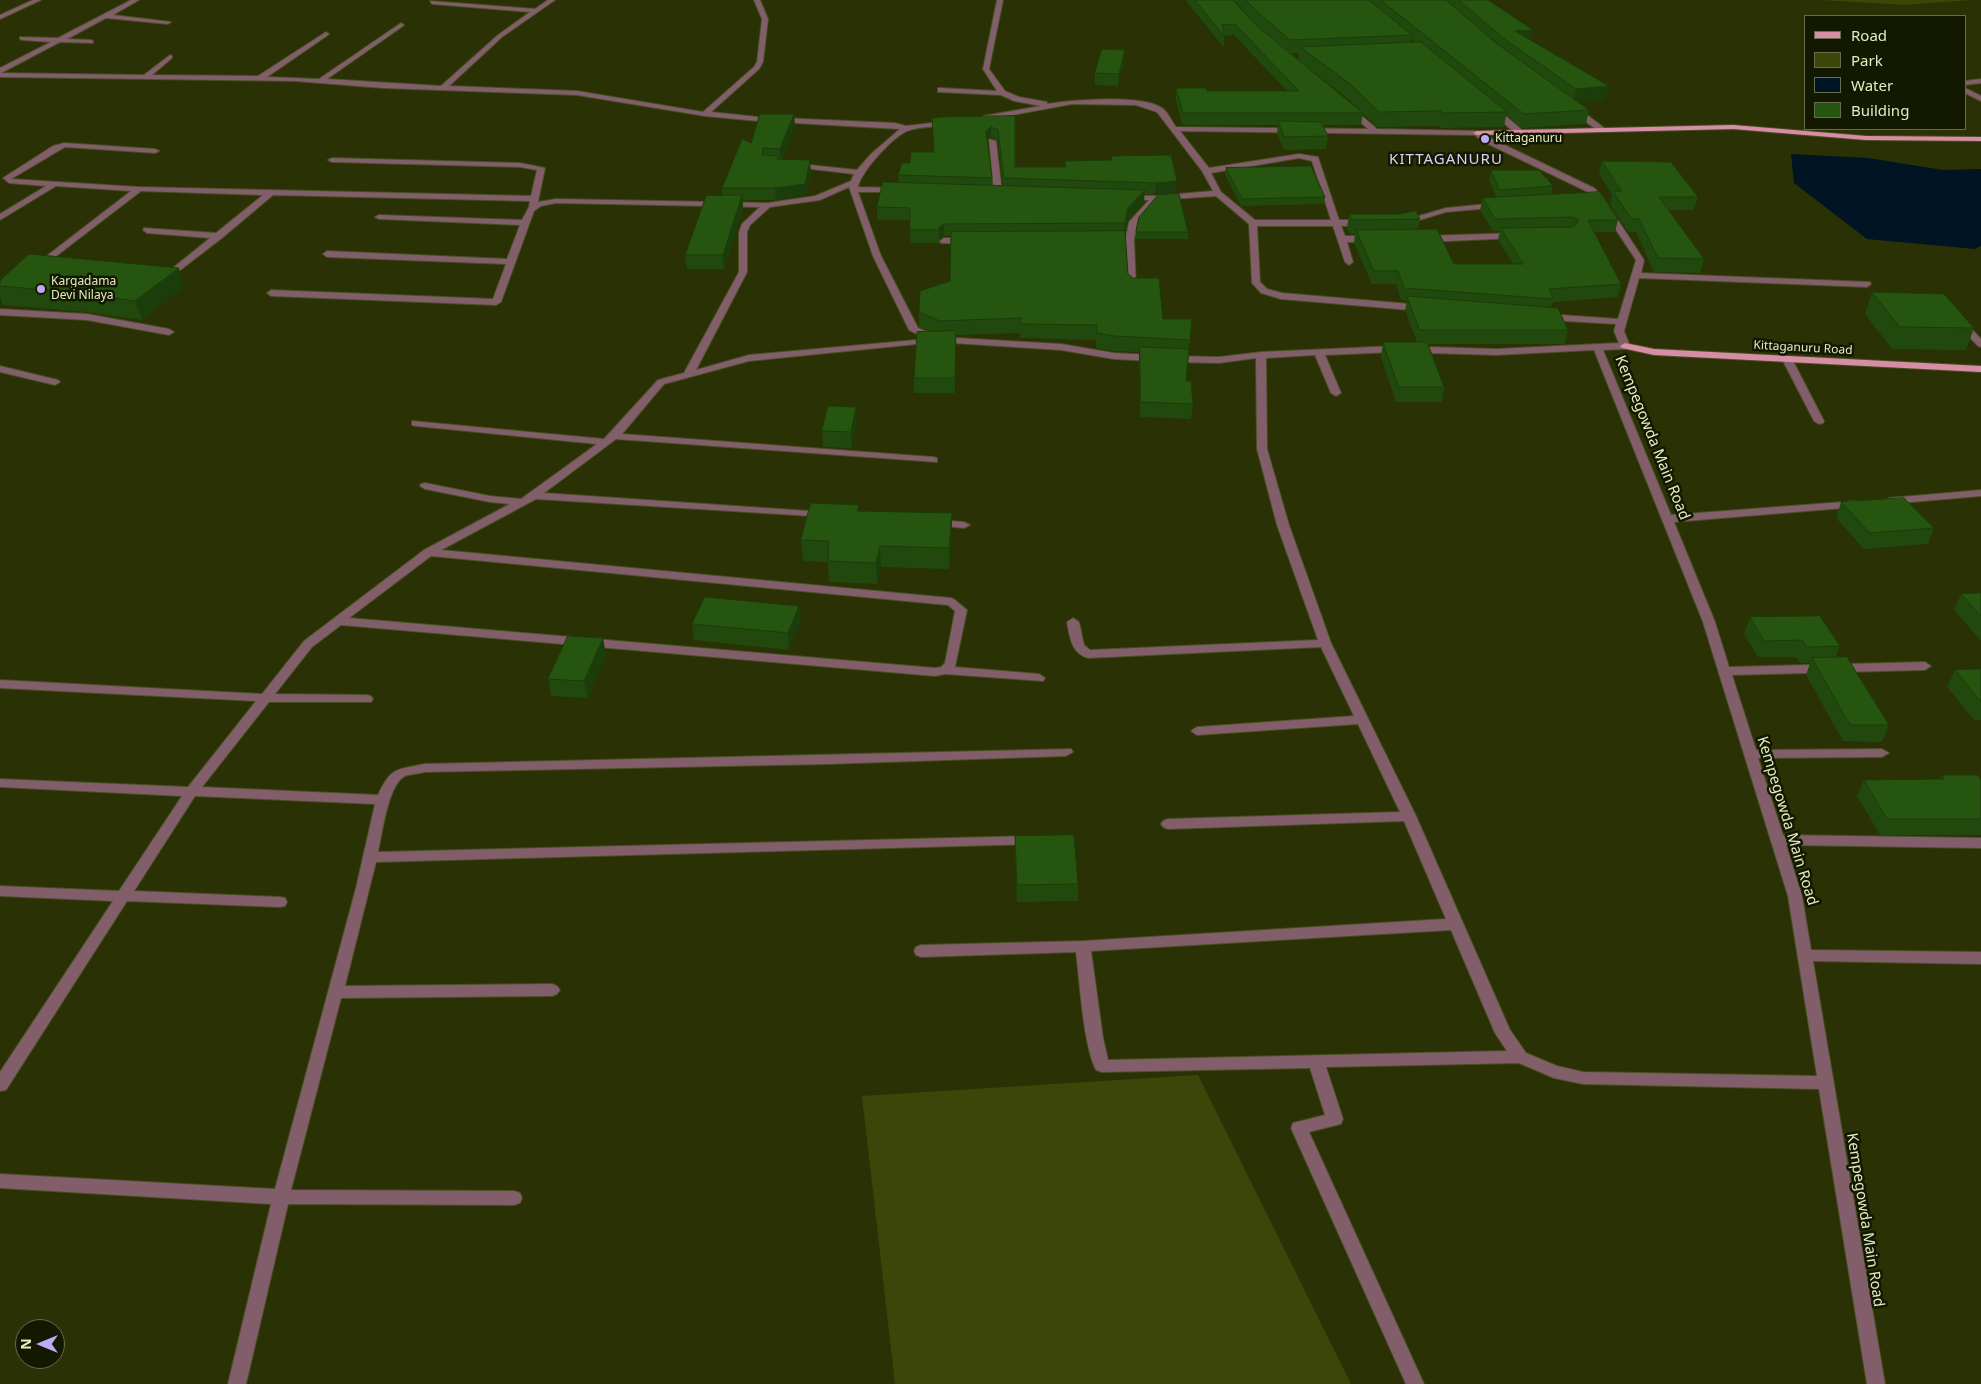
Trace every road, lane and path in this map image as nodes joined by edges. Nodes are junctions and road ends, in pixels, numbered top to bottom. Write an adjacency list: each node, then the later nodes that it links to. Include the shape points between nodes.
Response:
1 (38, 0): 9 (street)
2 (136, 0): 8 (street)
3 (552, 0): 7 (street)
4 (758, 0): 32 (street, via 765,18 760,62)
5 (1000, 0): 26 (street, via 986,69)
6 (432, 2): 7 (street)
7 (536, 11): 23 (street, via 500,36)
8 (105, 16): 10 (street); 14 (street)
9 (0, 17)
10 (168, 22)
11 (401, 25): 20 (street)
12 (326, 34): 19 (street)
13 (22, 38): 14 (street)
14 (58, 41): 15 (street); 17 (street)
15 (91, 42)
16 (170, 56): 18 (street)
17 (0, 73): 18 (street)
18 (144, 78): 19 (street)
19 (259, 79): 20 (street)
20 (320, 81): 23 (street)
21 (1981, 81): 22 (street)
22 (1966, 83)
23 (443, 88): 32 (street, via 577,93)
24 (940, 90): 26 (street)
25 (1966, 91): 28 (street)
26 (1002, 93): 31 (street, via 1017,100)
27 (1340, 98): 38 (street)
28 (1981, 99)
29 (1485, 102): 39 (street)
30 (1565, 103): 37 (street)
31 (1049, 105): 33 (street); 36 (street, via 1136,103 1160,110)
32 (705, 114): 35 (street)
33 (975, 120)
34 (955, 122): 35 (street)
35 (906, 128): 46 (street)
36 (1174, 129): 38 (street); 47 (street)
37 (1603, 130): 39 (main road); 41 (main road, via 1733,127 1866,138)
38 (1375, 132): 40 (street)
39 (1519, 132): 40 (main road)
40 (1477, 133): 58 (street, via 1591,190)
41 (1981, 139)
42 (992, 141): 53 (street, via 1002,192)
43 (155, 151): 48 (street, via 64,145 7,178 9,181)
44 (332, 160): 59 (street, via 520,164 541,168)
45 (785, 164): 46 (street)
46 (858, 172): 49 (street)
47 (1207, 172): 54 (street); 66 (street, via 1299,156 1311,157 1317,161)
48 (54, 184): 50 (street); 63 (street)
49 (853, 186): 51 (street); 60 (street, via 818,198); 94 (street, via 877,256 914,330)
50 (139, 189): 52 (street); 82 (street)
51 (911, 190)
52 (271, 192): 59 (street); 70 (street)
53 (988, 192)
54 (1218, 193): 56 (street); 65 (street)
55 (1118, 197): 56 (street)
56 (1155, 198): 76 (street, via 1133,222)
57 (1590, 198): 58 (street)
58 (1599, 198): 83 (street, via 1640,260)
59 (534, 203): 60 (street); 64 (street)
60 (768, 205): 103 (street, via 746,224 743,272)
61 (1506, 205): 68 (street, via 1446,210)
62 (379, 217): 64 (street)
63 (0, 218)
64 (526, 223): 80 (street)
65 (1253, 223): 66 (street); 88 (street, via 1256,283 1264,291 1281,296)
66 (1338, 223): 67 (street); 72 (street)
67 (1377, 223)
68 (1397, 223)
69 (147, 230): 70 (street)
70 (219, 236): 84 (street)
71 (1523, 236): 74 (street)
72 (1341, 239): 73 (street); 81 (street)
73 (1380, 239)
74 (1419, 239)
75 (1103, 240): 76 (street)
76 (1130, 240): 86 (street)
77 (944, 241): 78 (street)
78 (972, 241)
79 (327, 254): 80 (street)
80 (512, 262): 87 (street, via 496,302)
81 (1349, 262)
82 (27, 275)
83 (1636, 275): 85 (street); 92 (street)
84 (161, 281)
85 (1867, 284)
86 (1132, 287)
87 (271, 293)
88 (1427, 308)
89 (0, 312): 93 (street, via 87,317)
90 (1534, 316): 92 (street)
91 (1954, 316): 95 (street)
92 (1621, 322): 96 (street, via 1619,330)
93 (169, 332)
94 (938, 340): 99 (street, via 1061,347 1114,356 1173,359 1219,360); 103 (street, via 749,358)
95 (1981, 344)
96 (1625, 346): 97 (street); 100 (main road, Kittaganuru Road, via 1654,352)
97 (1598, 348): 98 (street, via 1496,352 1395,349); 115 (street, Kempegowda Main Road)
98 (1319, 353): 99 (street); 105 (street)
99 (1261, 355): 121 (street, via 1262,449 1283,524)
100 (1787, 359): 102 (main road, Kittaganuru Road); 106 (street)
101 (0, 369): 104 (street)
102 (1981, 369)
103 (688, 375): 108 (street, via 661,382)
104 (55, 382)
105 (1336, 393)
106 (1818, 421)
107 (416, 423): 108 (street)
108 (610, 439): 109 (street); 112 (street)
109 (933, 460)
110 (425, 486): 113 (street)
111 (1981, 494): 115 (street)
112 (534, 496): 113 (street); 114 (street)
113 (522, 502): 118 (street)
114 (837, 516)
115 (1667, 519): 124 (street, Kempegowda Main Road, via 1709,622)
116 (925, 522): 117 (street)
117 (964, 525)
118 (428, 552): 119 (street); 123 (street, via 951,602 961,610 952,664)
119 (338, 620): 123 (street, via 925,672); 127 (street, via 308,644)
120 (1073, 622): 121 (street, via 1078,646 1088,654)
121 (1325, 643): 129 (street)
122 (1925, 666): 124 (street)
123 (945, 670): 125 (street)
124 (1724, 671): 133 (street, Kempegowda Main Road)
125 (1040, 678)
126 (0, 684): 127 (street)
127 (265, 698): 128 (street); 135 (street)
128 (367, 699)
129 (1362, 720): 130 (street); 137 (street)
130 (1197, 731)
131 (1066, 752): 136 (street, via 424,768 400,773 392,780)
132 (1882, 753): 133 (street)
133 (1751, 754): 140 (street, Kempegowda Main Road)
134 (0, 783): 135 (street)
135 (191, 792): 136 (street); 144 (street)
136 (383, 800): 142 (street)
137 (1409, 816): 138 (street); 146 (street)
138 (1168, 824)
139 (1042, 840): 142 (street)
140 (1778, 840): 141 (street); 149 (street, Kempegowda Main Road, via 1795,896)
141 (1981, 843)
142 (370, 857): 152 (street)
143 (0, 891): 144 (street)
144 (122, 896): 145 (street); 156 (street)
145 (280, 902)
146 (1455, 924): 147 (street); 153 (street, via 1502,1033)
147 (1083, 946): 148 (street); 154 (street, via 1095,1038 1102,1066)
148 (921, 951)
149 (1805, 955): 150 (street); 155 (street, Kempegowda Main Road)
150 (1981, 958)
151 (552, 990): 152 (street)
152 (336, 992): 158 (street)
153 (1520, 1057): 154 (street); 155 (street, via 1554,1072 1584,1078)
154 (1316, 1061): 161 (street, via 1335,1119 1298,1128)
155 (1826, 1083): 162 (street, Kempegowda Main Road)
156 (0, 1085)
157 (0, 1181): 158 (street)
158 (281, 1197): 159 (street); 160 (street)
159 (514, 1198)
160 (237, 1384)
161 (1414, 1384)
162 (1876, 1384)

